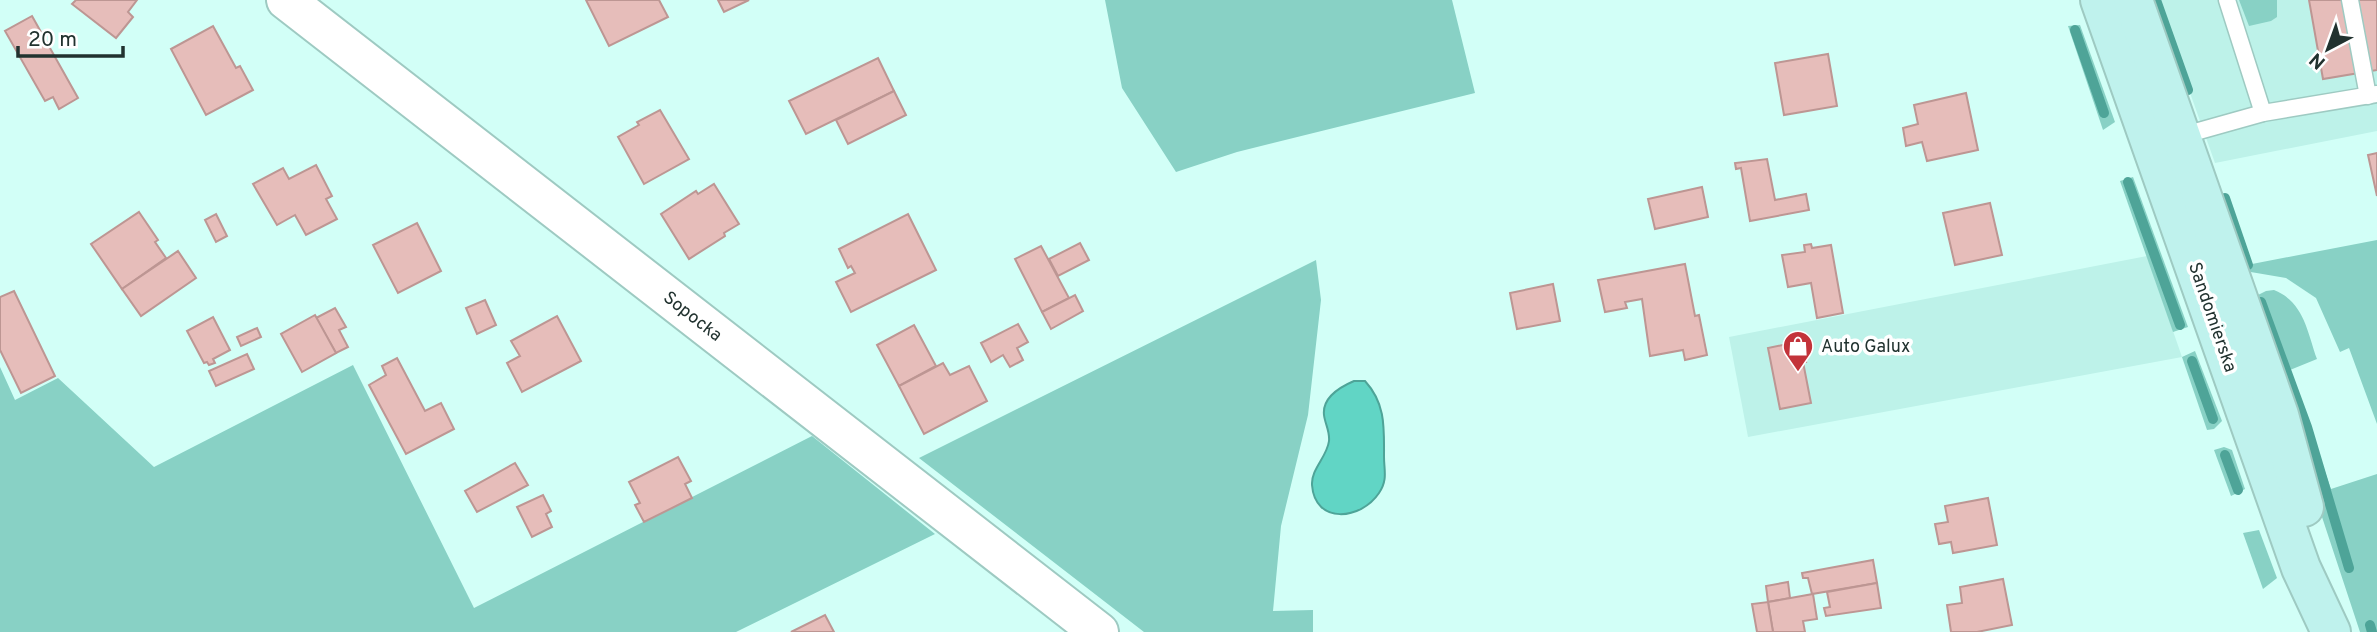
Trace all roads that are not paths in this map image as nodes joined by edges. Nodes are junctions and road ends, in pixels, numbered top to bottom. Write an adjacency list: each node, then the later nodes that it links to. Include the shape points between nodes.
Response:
1 (286, 0): 10 (street, Sopocka)
2 (2100, 0): 6 (main road, Sandomierska)
3 (2133, 0): 9 (main road, Sandomierska)
4 (2227, 0): 8 (lane)
5 (2350, 0): 7 (lane)
6 (2133, 92): 9 (lane, via 2157,120); 11 (main road, Sandomierska, via 2301,568)
7 (2372, 95): 8 (lane)
8 (2263, 113): 9 (lane)
9 (2181, 136): 11 (main road, Sandomierska, via 2279,415 2321,567)
10 (1099, 632)
11 (2333, 632)

